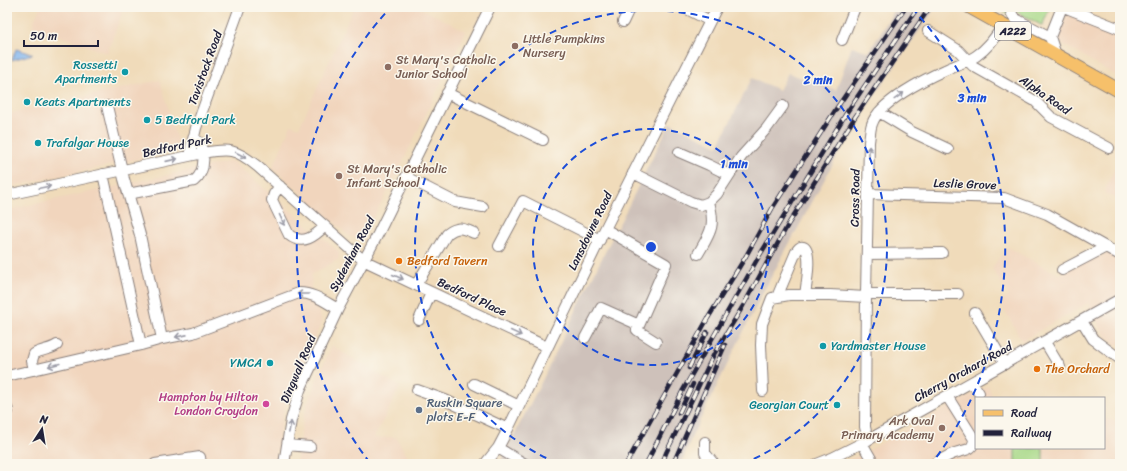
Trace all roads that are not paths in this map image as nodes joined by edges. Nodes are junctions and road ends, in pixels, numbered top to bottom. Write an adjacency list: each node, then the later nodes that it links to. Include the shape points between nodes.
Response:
1 (240, 7): 24 (street, Tavistock Road)
2 (490, 7): 20 (street, Sydenham Road)
3 (630, 7): 11 (street)
4 (683, 7): 10 (street)
5 (717, 7): 10 (street, Lansdowne Road)
6 (854, 7): 16 (street)
7 (970, 7): 12 (main road, A222)
8 (1063, 7): 13 (street); 15 (street)
9 (1011, 12): 15 (street, via 1014,18)
10 (710, 21): 32 (street, Lansdowne Road)
11 (623, 22)
12 (1003, 26): 17 (main road, A222); 18 (street, Cross Road, via 988,46)
13 (1120, 29)
14 (928, 31): 18 (street, Alpha Road, via 958,50)
15 (1050, 37): 17 (street)
16 (842, 40)
17 (1056, 55): 19 (main road, A222)
18 (967, 61): 23 (street, Cross Road, one-way to 18, via 922,81); 26 (street, Alpha Road, via 1035,101 1051,118)
19 (1120, 91)
20 (447, 93): 25 (street); 35 (street, Sydenham Road)
21 (106, 106): 31 (street)
22 (783, 106): 34 (street)
23 (879, 112): 27 (street, via 912,132); 38 (street, Cross Road, one-way to 23, via 871,127)
24 (194, 138): 29 (street, via 199,141); 30 (street, Tavistock Road, via 191,143)
25 (543, 140)
26 (1109, 148)
27 (948, 149)
28 (679, 152): 34 (street)
29 (203, 153): 30 (street, Bedford Park); 36 (street, Bedford Park, one-way to 36, via 224,150 236,152 250,160); 37 (street, via 201,173 194,182)
30 (191, 156): 31 (street, Bedford Park, one-way to 30)
31 (122, 170): 33 (street, Bedford Park); 37 (street)
32 (633, 173): 40 (street, via 691,202); 43 (street, Lansdowne Road)
33 (103, 174): 39 (street, Bedford Park, one-way to 33); 71 (street)
34 (729, 175): 40 (street)
35 (406, 177): 41 (street, via 455,202); 52 (street, Sydenham Road)
36 (280, 186): 42 (street, Bedford Park); 42 (street, one-way to 42, via 272,200 293,239 299,241 314,236)
37 (128, 194): 67 (street, via 140,235)
38 (868, 194): 47 (street, Leslie Grove, via 1004,198 1047,214); 49 (street, Cross Road)
39 (7, 195)
40 (709, 202): 48 (street, via 712,213 711,231)
41 (483, 207)
42 (325, 226): 52 (street, Bedford Park)
43 (605, 230): 45 (street, Lansdowne Road); 65 (street, via 666,264)
44 (474, 233): 54 (street, via 459,228 447,234)
45 (600, 240): 46 (street, via 523,201); 72 (street, Lansdowne Road)
46 (499, 246)
47 (1106, 247): 51 (street, Leslie Grove); 53 (street)
48 (698, 254)
49 (867, 254): 50 (street); 58 (street, Cross Road)
50 (942, 254)
51 (1120, 255)
52 (363, 260): 54 (street, Bedford Place, one-way to 54); 61 (street, Sydenham Road)
53 (1062, 270)
54 (416, 285): 55 (street, Bedford Place)
55 (431, 293): 63 (street); 72 (street, Bedford Place, one-way to 72)
56 (958, 294): 58 (street)
57 (805, 295): 58 (street); 59 (street); 59 (street, via 808,255 802,246 796,252)
58 (866, 295): 87 (street, Cross Road)
59 (777, 297): 81 (street, via 772,298 762,324)
60 (1120, 299): 64 (street, Cherry Orchard Road)
61 (338, 309): 67 (street, Sydenham Road, one-way to 67, via 314,295 299,294 193,333); 88 (street, Dingwall Road, one-way to 61, via 300,390)
62 (975, 313): 74 (street)
63 (419, 320)
64 (1082, 321): 69 (street, Cherry Orchard Road); 73 (street, via 1093,339)
65 (640, 325): 66 (street, via 600,308); 68 (street, via 637,330)
66 (585, 338)
67 (162, 339): 71 (street, Sydenham Road)
68 (656, 342)
69 (1045, 342): 74 (street, Cherry Orchard Road); 75 (street)
70 (57, 345): 76 (street, via 34,354)
71 (141, 345): 76 (street, Sydenham Road, one-way to 76)
72 (547, 347): 84 (street, Lansdowne Road)
73 (1120, 359)
74 (1005, 364): 78 (street, Cherry Orchard Road)
75 (1060, 367)
76 (34, 370): 77 (street, Sydenham Road)
77 (7, 376)
78 (972, 382): 82 (street); 83 (street, Cherry Orchard Road)
79 (474, 384): 84 (street)
80 (417, 390): 85 (street)
81 (763, 391)
82 (979, 393)
83 (947, 396): 87 (street, Cherry Orchard Road); 99 (street, via 972,435 974,443 968,450 954,453)
84 (519, 406): 85 (street, Lansdowne Road)
85 (508, 429): 90 (street, Lansdowne Road)
86 (705, 442): 96 (street, via 706,453)
87 (865, 442): 97 (street, Cherry Orchard Road); 98 (street)
88 (286, 445): 89 (street); 93 (street, Dingwall Road)
89 (310, 447)
90 (498, 448): 94 (street, Lansdowne Road); 95 (street)
91 (155, 464): 92 (street, via 200,457)
92 (201, 464)
93 (284, 464)
94 (485, 464)
95 (525, 464)
96 (714, 464)
97 (817, 464)
98 (874, 464)
99 (934, 464)

